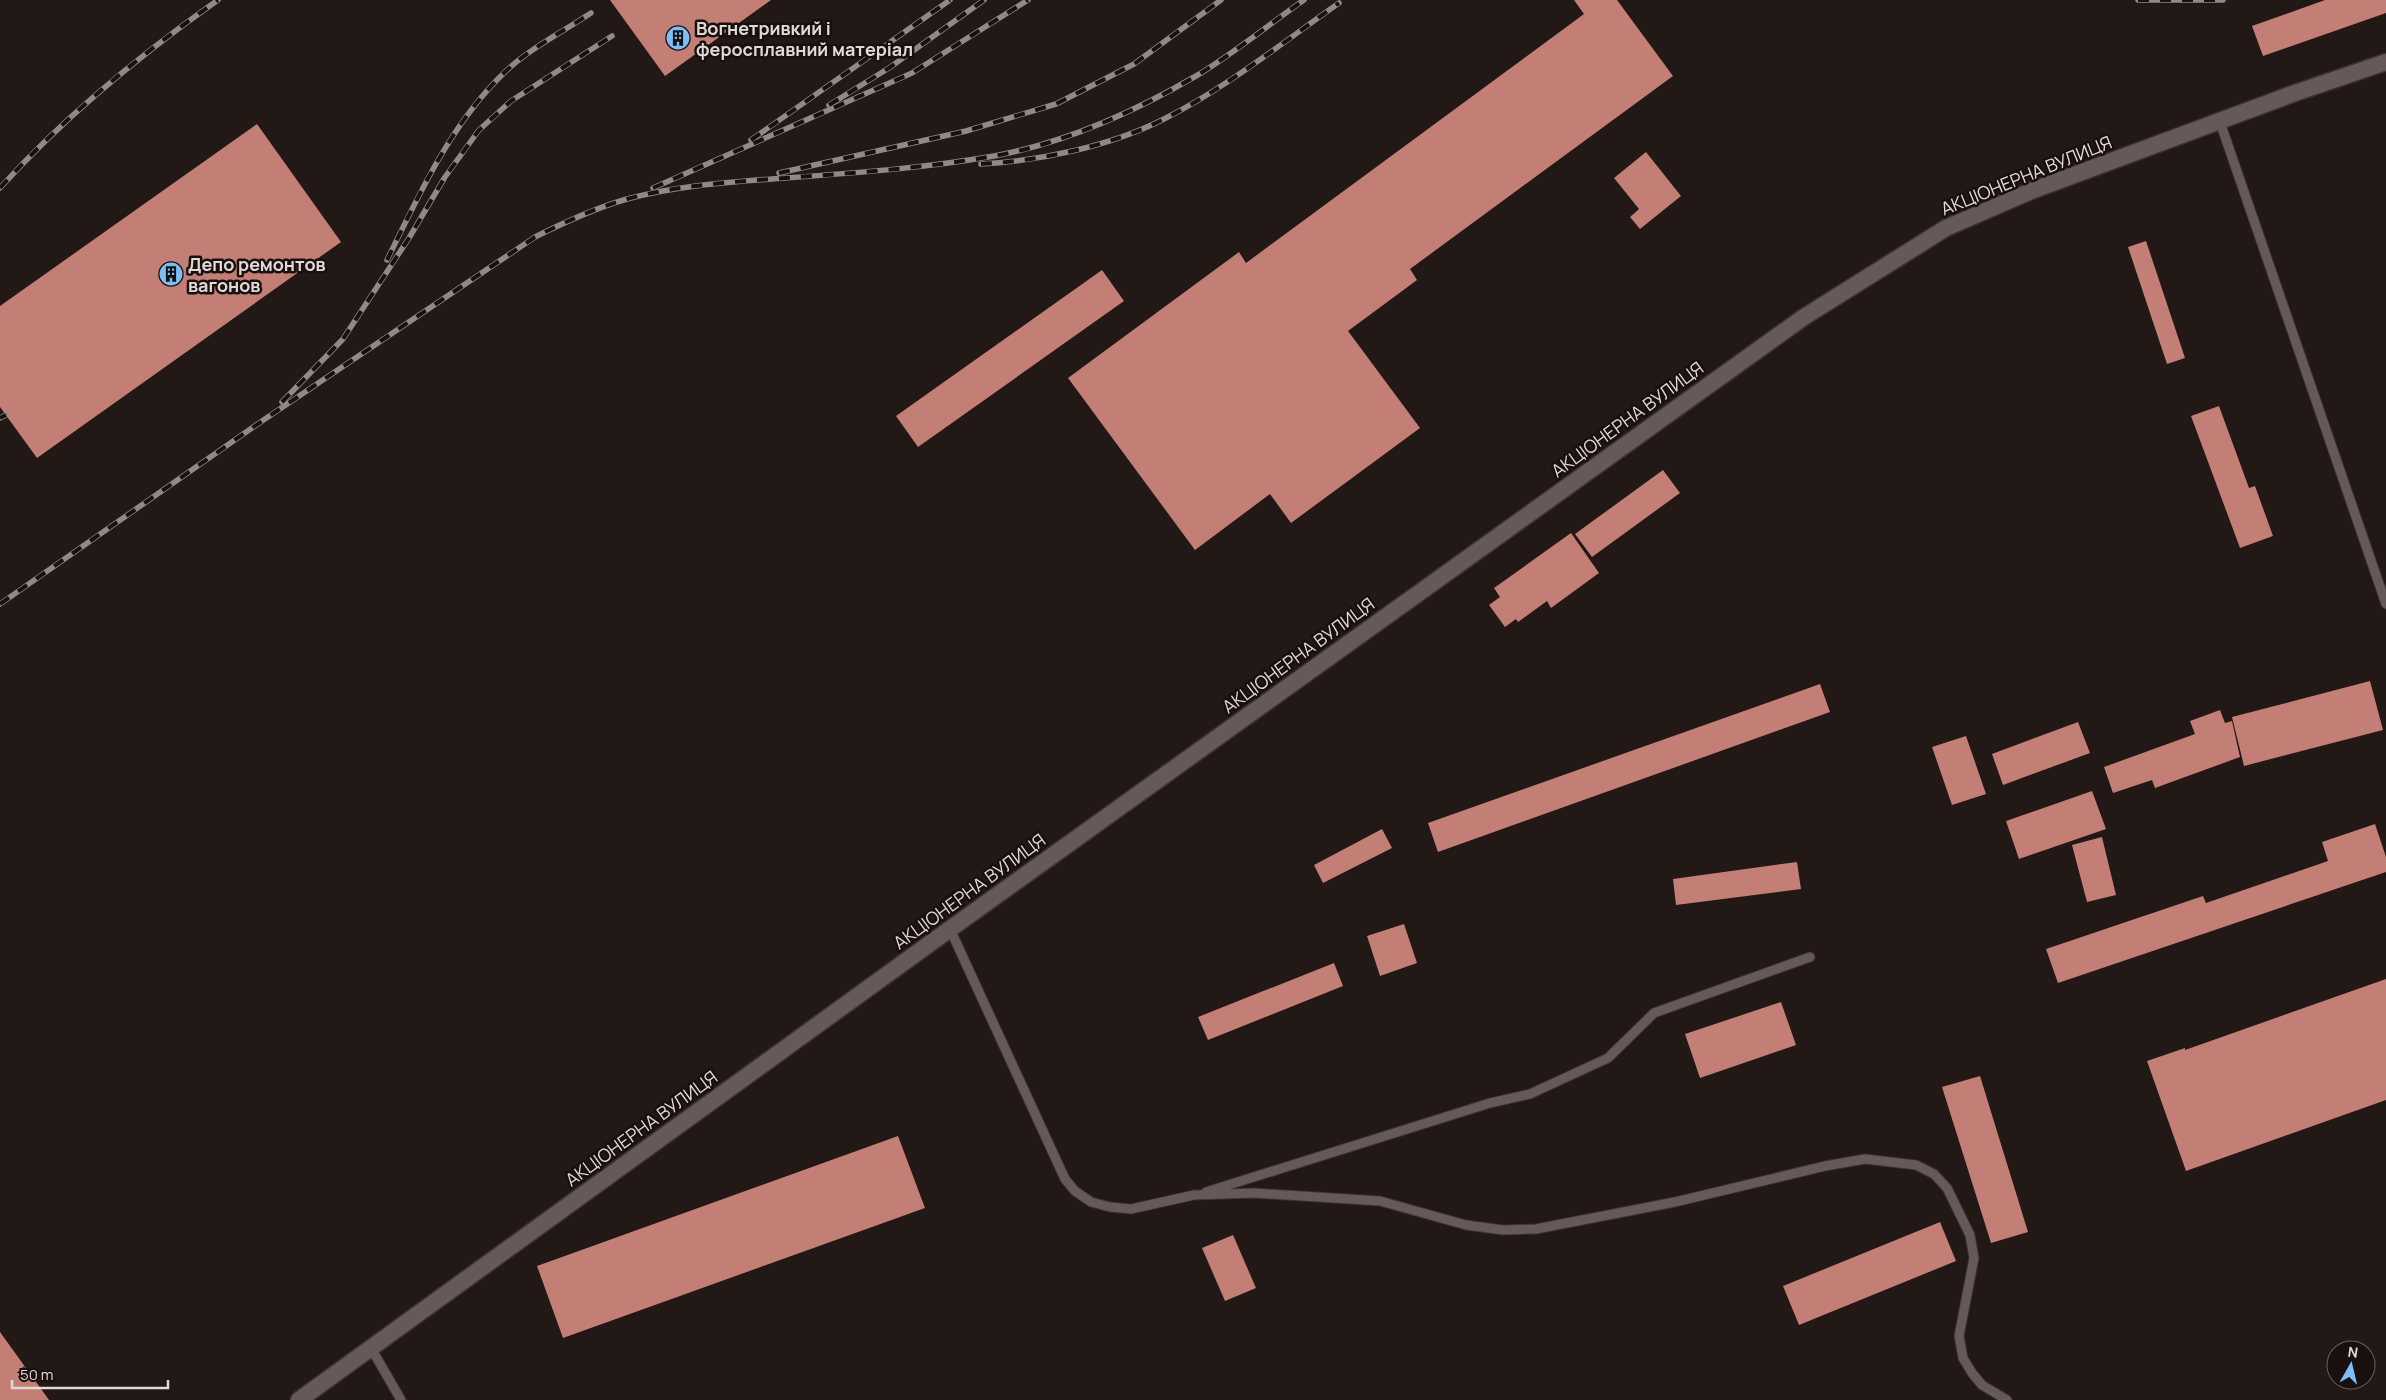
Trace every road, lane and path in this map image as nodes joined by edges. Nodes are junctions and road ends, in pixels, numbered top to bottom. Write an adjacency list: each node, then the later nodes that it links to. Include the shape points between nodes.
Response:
1 (2386, 62): 2 (street, АКЦІОНЕРНА ВУЛИЦЯ)
2 (2220, 122): 3 (lane); 4 (street, АКЦІОНЕРНА ВУЛИЦЯ, via 2031,191 1946,228 1804,317)
3 (2386, 604)
4 (950, 929): 6 (lane, via 1065,1179 1075,1191 1091,1202 1131,1209); 7 (street, АКЦІОНЕРНА ВУЛИЦЯ)
5 (1810, 957): 6 (lane, via 1654,1013 1608,1058 1530,1094 1490,1103)
6 (1194, 1196): 10 (lane, via 1254,1193 1380,1201 1466,1224 1503,1230 1536,1230 1865,1158 1916,1166 1934,1174 1947,1188 1970,1235 1974,1258 1959,1336 1963,1358 1982,1385)
7 (372, 1348): 8 (street, АКЦІОНЕРНА ВУЛИЦЯ); 9 (lane)
8 (299, 1400)
9 (401, 1400)
10 (2007, 1400)

